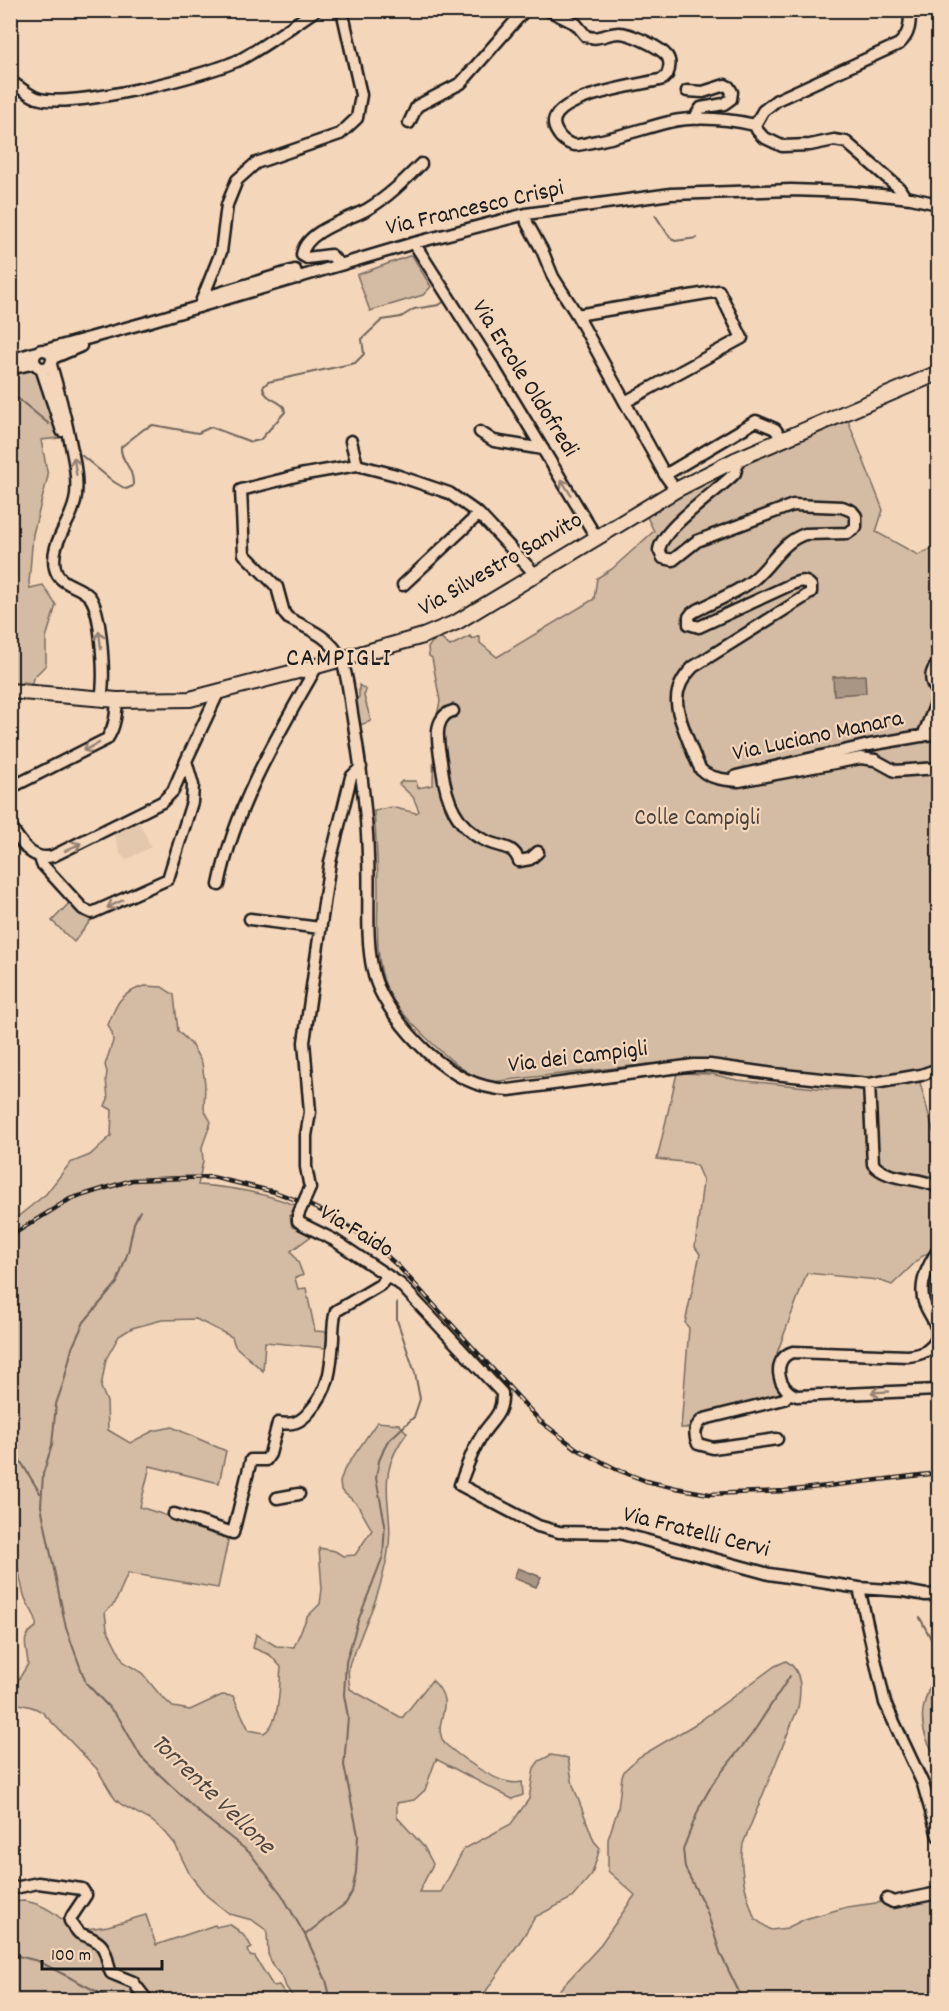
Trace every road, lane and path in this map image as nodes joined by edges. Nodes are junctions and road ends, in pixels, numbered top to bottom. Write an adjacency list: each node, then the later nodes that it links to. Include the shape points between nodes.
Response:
1 (316, 10): 7 (street, via 241,59 111,95 58,102 37,98)
2 (342, 10): 18 (street, via 361,95 357,118 340,134 256,163 237,180 228,205 220,252)
3 (525, 10): 10 (street, via 461,83 417,106)
4 (548, 10): 6 (street)
5 (910, 10): 11 (street, via 908,32 899,44 777,100 763,111)
6 (570, 15): 9 (street, via 586,36 621,33 633,37 658,49 670,65 663,78 576,100 561,108 555,115 554,127 565,141 579,145)
7 (10, 81)
8 (687, 91): 9 (street, via 708,91 725,85 732,92 731,99 724,104 701,108)
9 (698, 119): 11 (street)
10 (410, 123)
11 (755, 125): 13 (street, via 763,137 782,146 846,142 899,188)
12 (421, 164): 17 (street, via 366,210 312,237 302,250 307,258 331,255)
13 (904, 197): 14 (street, Via Francesco Crispi); 15 (street, Via Francesco Crispi, via 803,190 671,194)
14 (939, 204)
15 (526, 214): 16 (street, Via Francesco Crispi); 19 (street, via 553,277)
16 (414, 243): 17 (street, Via Francesco Crispi); 28 (street, Via Ercole Oldofredi)
17 (340, 265): 18 (street, Via Francesco Crispi)
18 (201, 303): 20 (street, Via Francesco Crispi)
19 (577, 315): 24 (street); 24 (street, via 719,291 742,338)
20 (44, 359): 21 (street, Via Francesco Crispi); 22 (street, Via Francesco Crispi); 43 (street, one-way to 20, via 104,674 94,603 56,572 57,542 75,505 76,472 66,440 64,408)
21 (10, 360)
22 (10, 369)
23 (939, 373): 26 (main road, Via Silvestro Sanvito)
24 (626, 402): 31 (street)
25 (480, 432): 28 (street, via 494,441)
26 (783, 440): 29 (main road, Via Silvestro Sanvito); 31 (street, via 775,429 756,421)
27 (351, 441): 30 (street)
28 (543, 449): 34 (street, Via Ercole Oldofredi, one-way to 28)
29 (735, 460): 32 (main road, Via Silvestro Sanvito); 52 (street, Via Luciano Manara, via 737,466 732,476 661,542 663,558 673,560 697,541 793,505 842,507 852,511 857,522 848,533 798,536 785,544 754,579 689,617 689,624 699,627 792,584 802,581 811,586 811,592 803,598 693,667 681,682 677,710 699,767)
30 (357, 465): 33 (street, via 449,493); 37 (street, via 241,490 244,554 277,587 288,618 324,638)
31 (666, 475): 32 (street)
32 (676, 490): 34 (main road, Via Silvestro Sanvito)
33 (479, 514): 35 (street); 36 (street)
34 (596, 537): 35 (main road, Via Silvestro Sanvito)
35 (535, 574): 37 (main road, Via Silvestro Sanvito, via 448,626)
36 (403, 585)
37 (341, 659): 39 (main road, Via Silvestro Sanvito); 50 (street, Via dei Campigli)
38 (939, 664): 41 (street, via 931,677)
39 (317, 666): 42 (main road, Via Silvestro Sanvito); 57 (street, via 241,810)
40 (10, 691): 43 (main road, Via Silvestro Sanvito)
41 (939, 691)
42 (218, 693): 45 (main road, Via Silvestro Sanvito, via 190,699); 49 (street)
43 (101, 698): 45 (main road, Via Silvestro Sanvito)
44 (939, 698): 48 (street, Via Luciano Manara)
45 (117, 700): 53 (street, one-way to 53, via 107,740)
46 (453, 711): 55 (street, via 441,719 437,733 444,784 453,811 467,829 484,840 512,849 519,861 530,859)
47 (939, 733): 48 (street, Via Luciano Manara)
48 (923, 736): 52 (street, Via Luciano Manara)
49 (186, 761): 56 (street, one-way to 49, via 53,856 162,802 173,791); 56 (street, one-way to 56, via 193,785 192,802 168,879 92,913 83,909)
50 (361, 767): 59 (street, Via Faido, via 351,777 330,862); 61 (street, Via dei Campigli, via 373,971 382,995 412,1038 450,1070 488,1089 509,1090 694,1065)
51 (939, 768): 52 (street, Via Luciano Manara, via 895,771 875,760 861,758 753,780)
52 (722, 779)
53 (10, 788)
54 (10, 826): 56 (street, via 26,849)
55 (537, 852)
56 (40, 858)
57 (219, 885)
58 (250, 919): 59 (street)
59 (320, 928): 64 (street, Via Faido, bridge, via 304,1042 310,1112 306,1167 310,1188 298,1221)
60 (939, 1069): 61 (street, Via dei Campigli)
61 (869, 1084): 62 (street, via 873,1164 885,1173)
62 (939, 1187)
63 (939, 1250): 66 (street, via 922,1285 923,1300 936,1325 936,1340 931,1347 908,1356 789,1353 780,1363 780,1381)
64 (388, 1276): 68 (street, Via Faido, via 400,1284 502,1393 499,1414 470,1457); 71 (street, via 336,1311 329,1378 324,1391 304,1419 291,1425 278,1423 266,1460 251,1460 233,1533)
65 (939, 1390): 66 (street, one-way to 66)
66 (789, 1394): 67 (street, via 784,1399 704,1419 696,1429 698,1444 707,1448)
67 (777, 1439)
68 (460, 1485): 72 (street, Via Fratelli Cervi, via 550,1530 620,1533 769,1574)
69 (299, 1494): 70 (street)
70 (277, 1498)
71 (174, 1514)
72 (859, 1588): 73 (street, Via Fratelli Cervi); 74 (street, via 885,1703 923,1784)
73 (939, 1594)
74 (939, 1836)
75 (10, 1889): 78 (street, via 38,1883 82,1889 86,1895 70,1921 78,1932 101,1945 111,1973 133,1982)
76 (939, 1893): 77 (street, via 893,1902)
77 (887, 1899)
78 (147, 2001)

